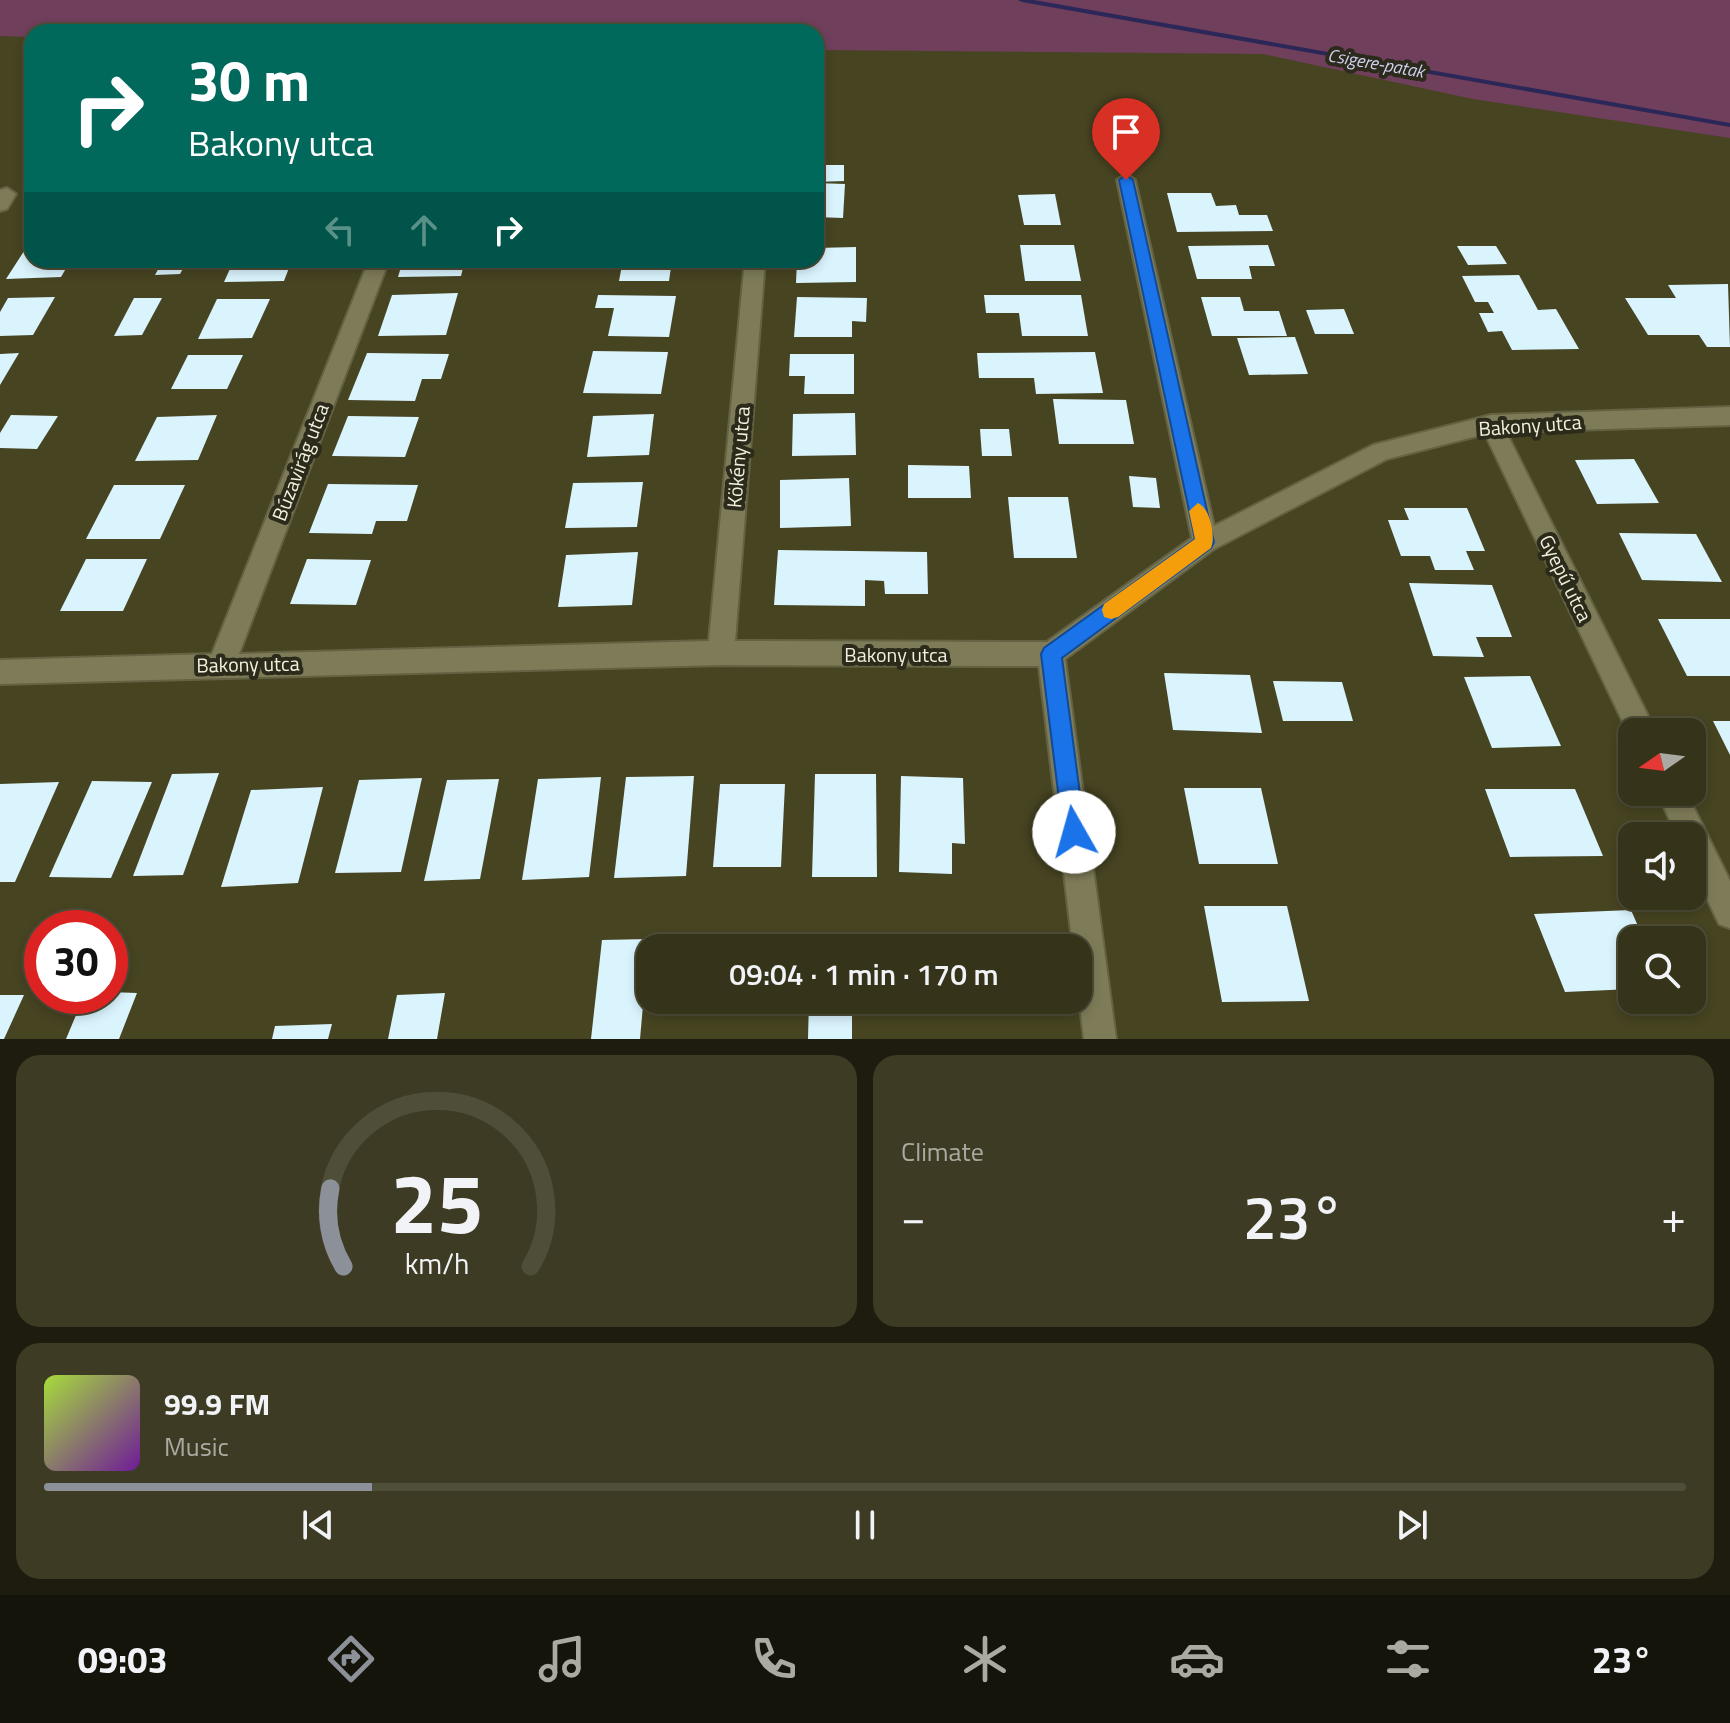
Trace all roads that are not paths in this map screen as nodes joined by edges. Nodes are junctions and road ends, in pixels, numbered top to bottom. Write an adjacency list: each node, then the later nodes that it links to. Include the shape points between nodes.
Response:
1 (1126, 180): 6 (street)
2 (376, 268): 9 (street, Búzavirág utca)
3 (754, 268): 7 (street, Kökény utca)
4 (1730, 416): 5 (street, Bakony utca)
5 (1491, 424): 6 (street, Bakony utca, via 1381,451); 11 (street, Gyepű utca)
6 (1205, 542): 8 (street, Bakony utca)
7 (721, 653): 8 (street, Bakony utca); 9 (street, Bakony utca)
8 (1051, 654): 14 (street)
9 (221, 665): 10 (street, Bakony utca)
10 (2, 676)
11 (1635, 718)
12 (1678, 806): 13 (street)
13 (1730, 913)
14 (1100, 1039)

